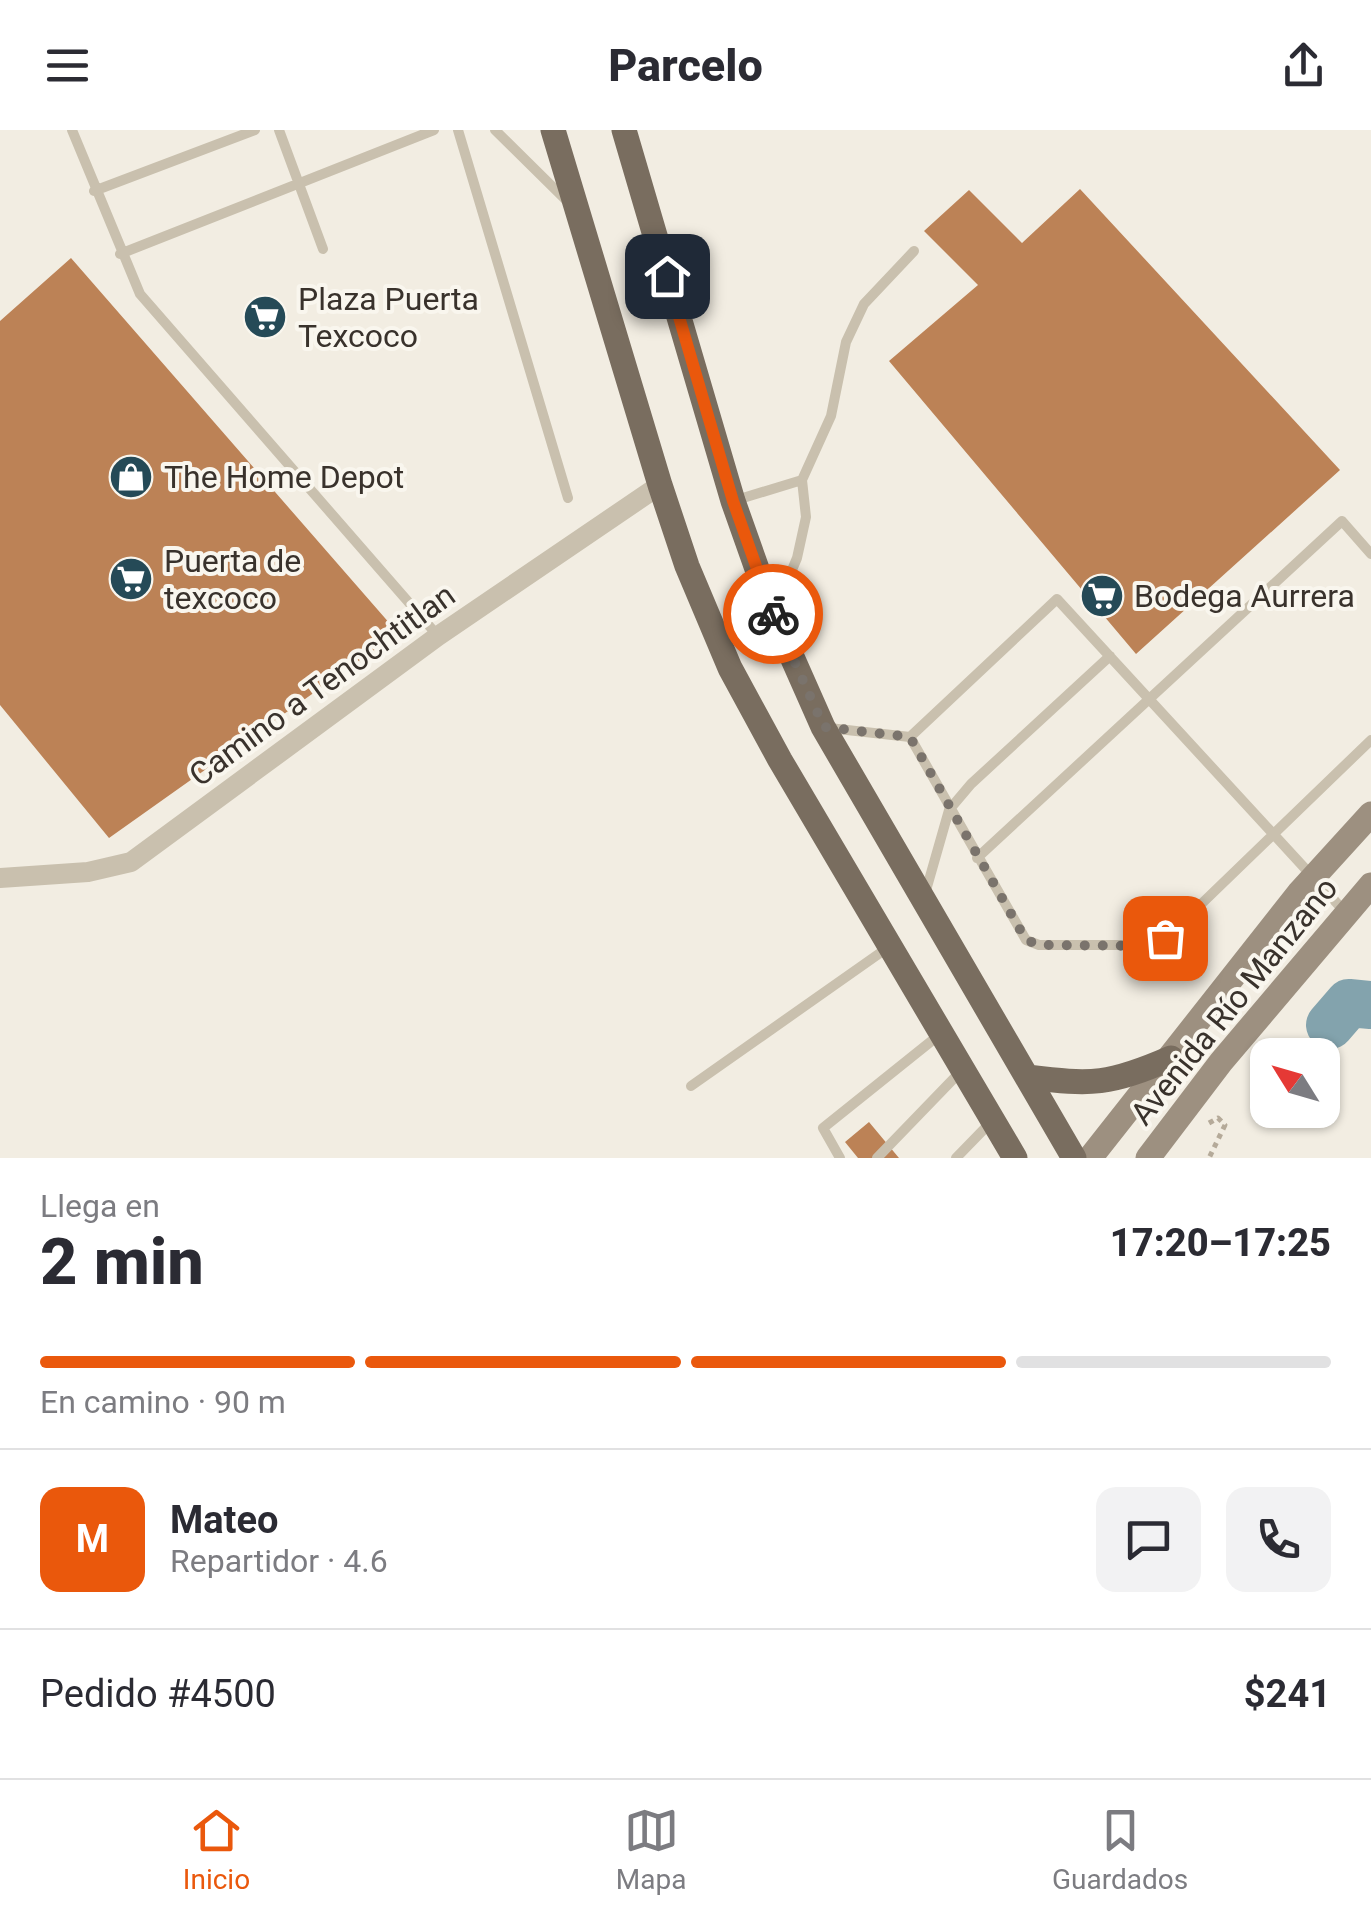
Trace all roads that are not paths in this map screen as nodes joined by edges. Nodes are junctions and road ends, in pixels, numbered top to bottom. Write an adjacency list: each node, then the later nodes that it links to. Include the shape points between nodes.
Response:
1 (72, 130): 10 (lane)
2 (255, 130): 10 (lane)
3 (279, 130): 9 (lane)
4 (434, 130): 9 (lane)
5 (458, 130): 17 (lane)
6 (495, 130): 11 (lane)
7 (553, 130): 11 (main road)
8 (624, 130): 18 (main road)
9 (300, 183): 12 (lane); 14 (lane)
10 (94, 191): 14 (lane)
11 (578, 212): 16 (main road)
12 (323, 250)
13 (914, 250): 15 (lane, via 864,304 846,342 831,416)
14 (120, 254): 21 (lane, via 153,311)
15 (802, 480): 18 (lane); 20 (lane, via 806,516 797,558)
16 (660, 484): 21 (street, Camino a Tenochtitlan); 36 (main road, via 730,668)
17 (568, 498)
18 (733, 501): 20 (main road)
19 (1371, 554): 23 (lane, via 1342,521)
20 (773, 614): 24 (main road)
21 (438, 636): 32 (street, Camino a Tenochtitlan, via 131,862)
22 (1110, 656): 23 (lane); 25 (lane, via 1058,599); 27 (lane)
23 (1150, 700): 29 (lane); 30 (lane)
24 (824, 727): 25 (lane); 34 (main road)
25 (910, 737): 27 (lane)
26 (1371, 740): 29 (lane)
27 (948, 810): 30 (lane); 34 (lane)
28 (1371, 814): 31 (main road, Avenida Río Manzano)
29 (1274, 835): 30 (lane, via 1152,946 1026,940); 31 (lane)
30 (977, 858)
31 (1313, 877): 35 (lane); 38 (main road, Avenida Río Manzano)
32 (0, 878)
33 (1371, 885): 35 (main road, Avenida Río Manzano)
34 (923, 900): 40 (main road)
35 (1346, 912): 49 (main road, Avenida Río Manzano)
36 (890, 946): 37 (main road); 41 (lane)
37 (941, 1034): 39 (main road); 43 (lane, via 822,1128)
38 (1171, 1058): 40 (main road, via 1120,1080); 48 (main road, Avenida Río Manzano)
39 (962, 1069): 42 (main road); 44 (lane)
40 (1026, 1077): 47 (main road)
41 (691, 1086)
42 (992, 1120): 45 (lane); 46 (main road)
43 (840, 1158)
44 (877, 1158)
45 (956, 1158)
46 (1015, 1158)
47 (1074, 1158)
48 (1090, 1158)
49 (1148, 1158)

